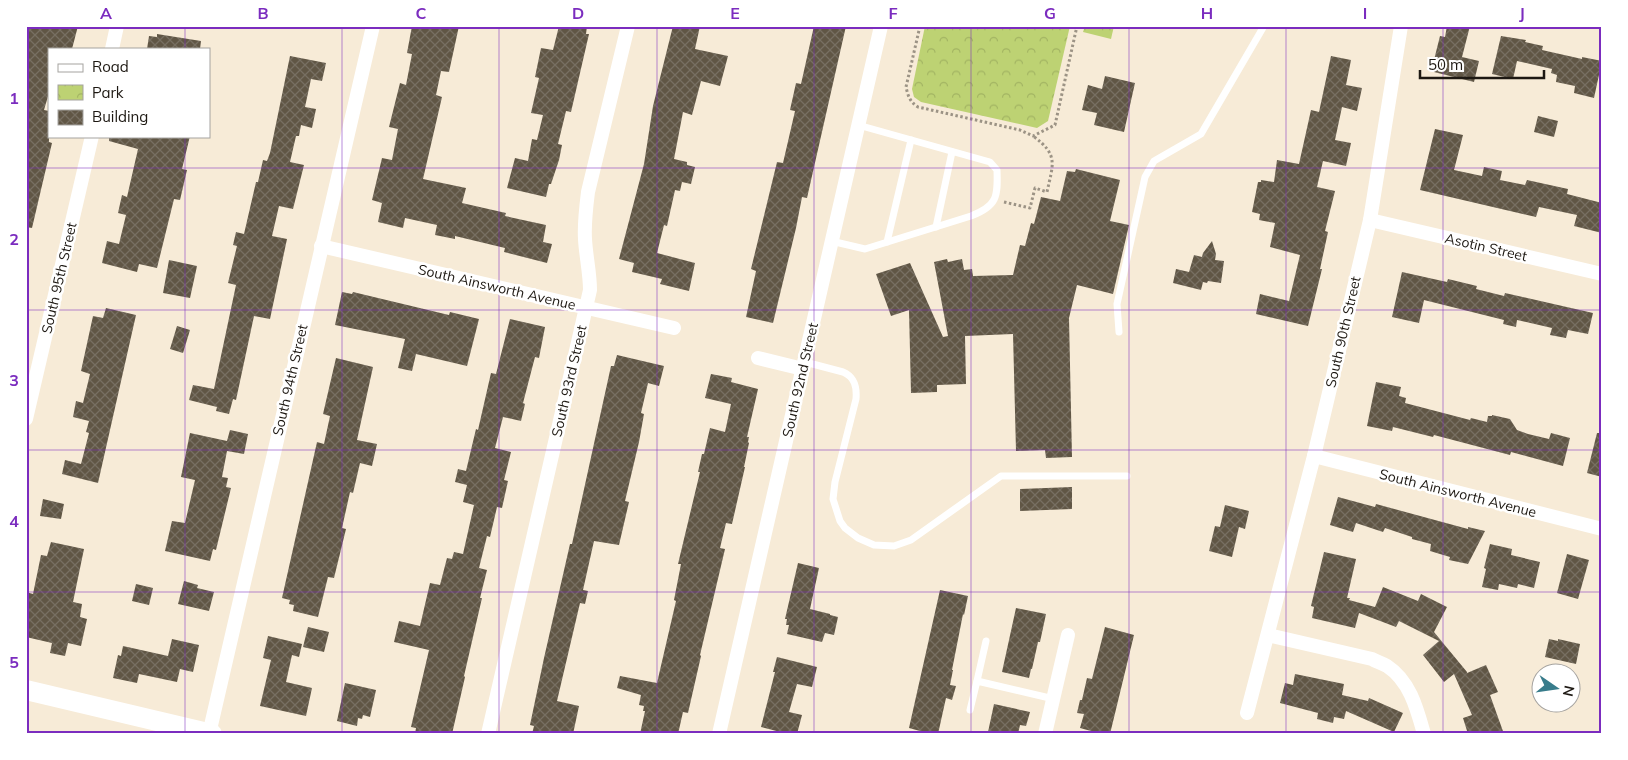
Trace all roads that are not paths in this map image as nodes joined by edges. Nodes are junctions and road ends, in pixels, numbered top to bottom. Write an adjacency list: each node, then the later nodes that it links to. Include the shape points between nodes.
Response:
1 (117, 26): 7 (street)
2 (373, 26): 16 (street, South 94th Street)
3 (628, 26): 18 (street, South 93rd Street, via 588,192 585,237 590,290)
4 (881, 26): 8 (street, South 92nd Street)
5 (1264, 26): 20 (lane, via 1201,134 1154,161 1145,177 1118,304)
6 (1401, 26): 12 (street, South 90th Street)
7 (112, 48)
8 (858, 125): 10 (lane); 14 (street, South 92nd Street)
9 (92, 138): 23 (street, South 95th Street)
10 (911, 140): 11 (lane); 15 (lane)
11 (952, 152): 13 (lane); 13 (lane, via 990,162 997,170 995,200 986,210)
12 (1370, 220): 17 (street, Asotin Street); 24 (street, South 90th Street)
13 (936, 227): 15 (lane)
14 (831, 241): 15 (lane, via 866,249); 22 (street, South 92nd Street)
15 (887, 242)
16 (321, 246): 18 (street, South Ainsworth Avenue); 35 (street, South 94th Street)
17 (1602, 274)
18 (586, 308): 19 (street, South Ainsworth Avenue); 36 (street, South 93rd Street)
19 (674, 328)
20 (1119, 332)
21 (758, 358): 22 (street)
22 (804, 366): 25 (lane, via 849,374 856,387 833,499 845,528 874,546 894,546 911,540 1001,476); 37 (street, South 92nd Street)
23 (26, 419)
24 (1314, 456): 26 (street, South Ainsworth Avenue); 27 (street, South 90th Street)
25 (1127, 476)
26 (1602, 529)
27 (1268, 635): 34 (street, South 90th Street); 39 (street, via 1387,666 1409,690)
28 (1068, 636): 32 (street)
29 (986, 641): 30 (lane)
30 (977, 680): 32 (lane); 33 (lane)
31 (26, 690): 35 (street)
32 (1054, 699): 38 (street)
33 (970, 710)
34 (1247, 713)
35 (210, 734)
36 (488, 734)
37 (719, 734)
38 (1045, 734)
39 (1424, 734)

